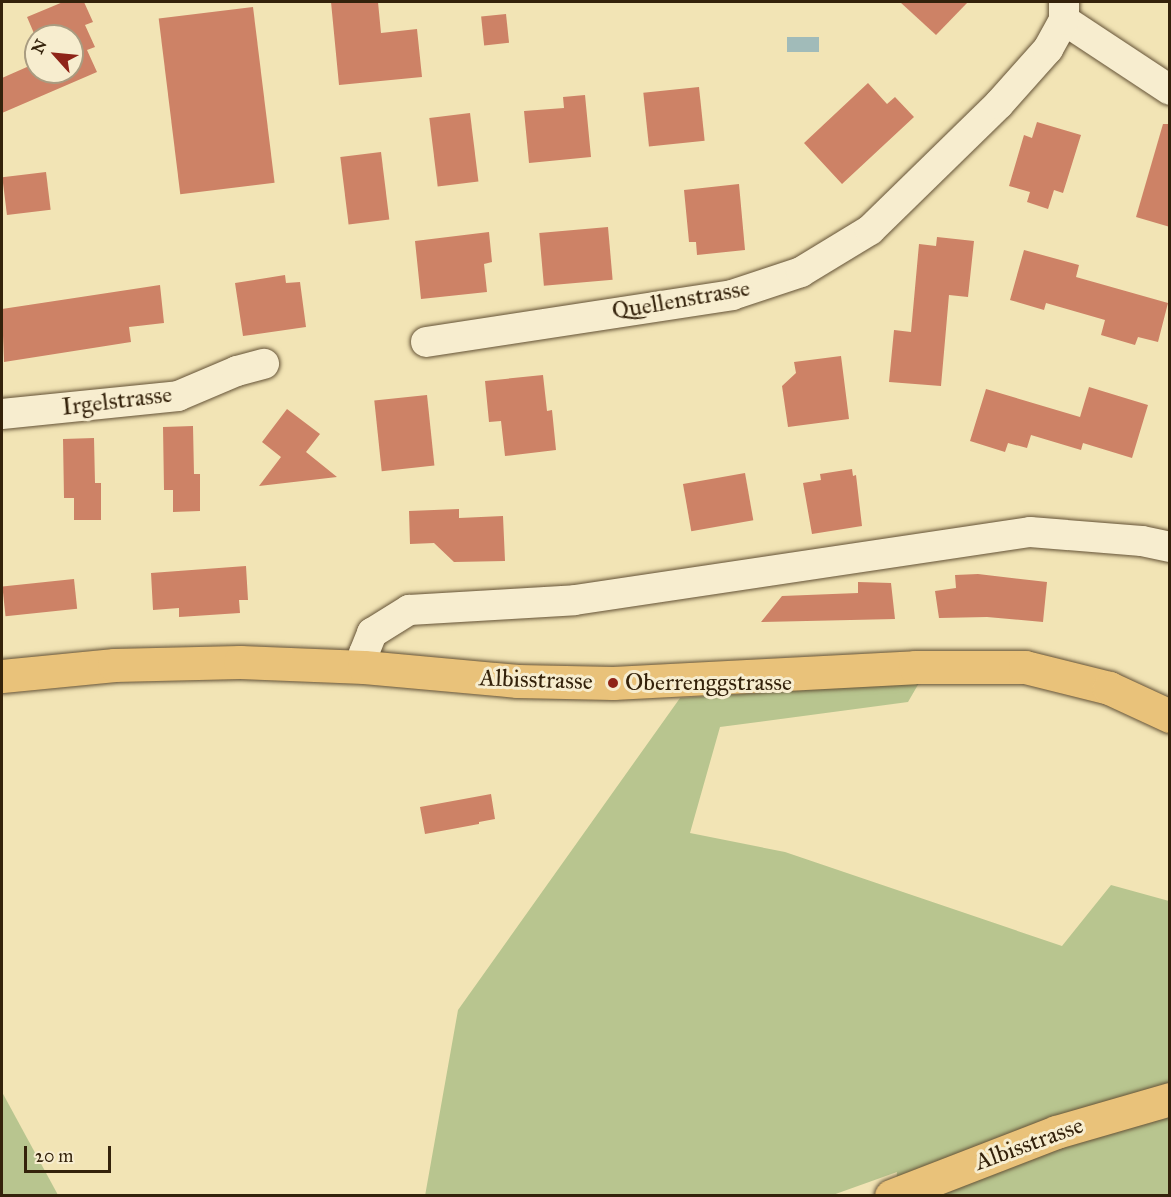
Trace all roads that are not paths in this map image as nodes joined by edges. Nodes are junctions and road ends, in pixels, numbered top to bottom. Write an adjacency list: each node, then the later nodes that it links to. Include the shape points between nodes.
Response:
1 (1064, 11): 2 (street); 3 (street, Quellenstrasse, via 1048,49 916,188 870,230 801,272 732,295)
2 (1170, 90)
3 (426, 342)
4 (264, 364): 5 (street, Irgelstrasse, via 178,396)
5 (2, 414)
6 (1170, 547): 7 (street, via 1030,532 575,600 409,609 372,633 364,653)
7 (364, 667): 8 (main road, Albisstrasse, via 182,663); 9 (main road, Albisstrasse, via 517,681 613,683 915,667 1025,667 1109,688)
8 (2, 676)
9 (1170, 716)
10 (1170, 1099): 11 (main road, Albisstrasse, via 1056,1132)
11 (891, 1196)

